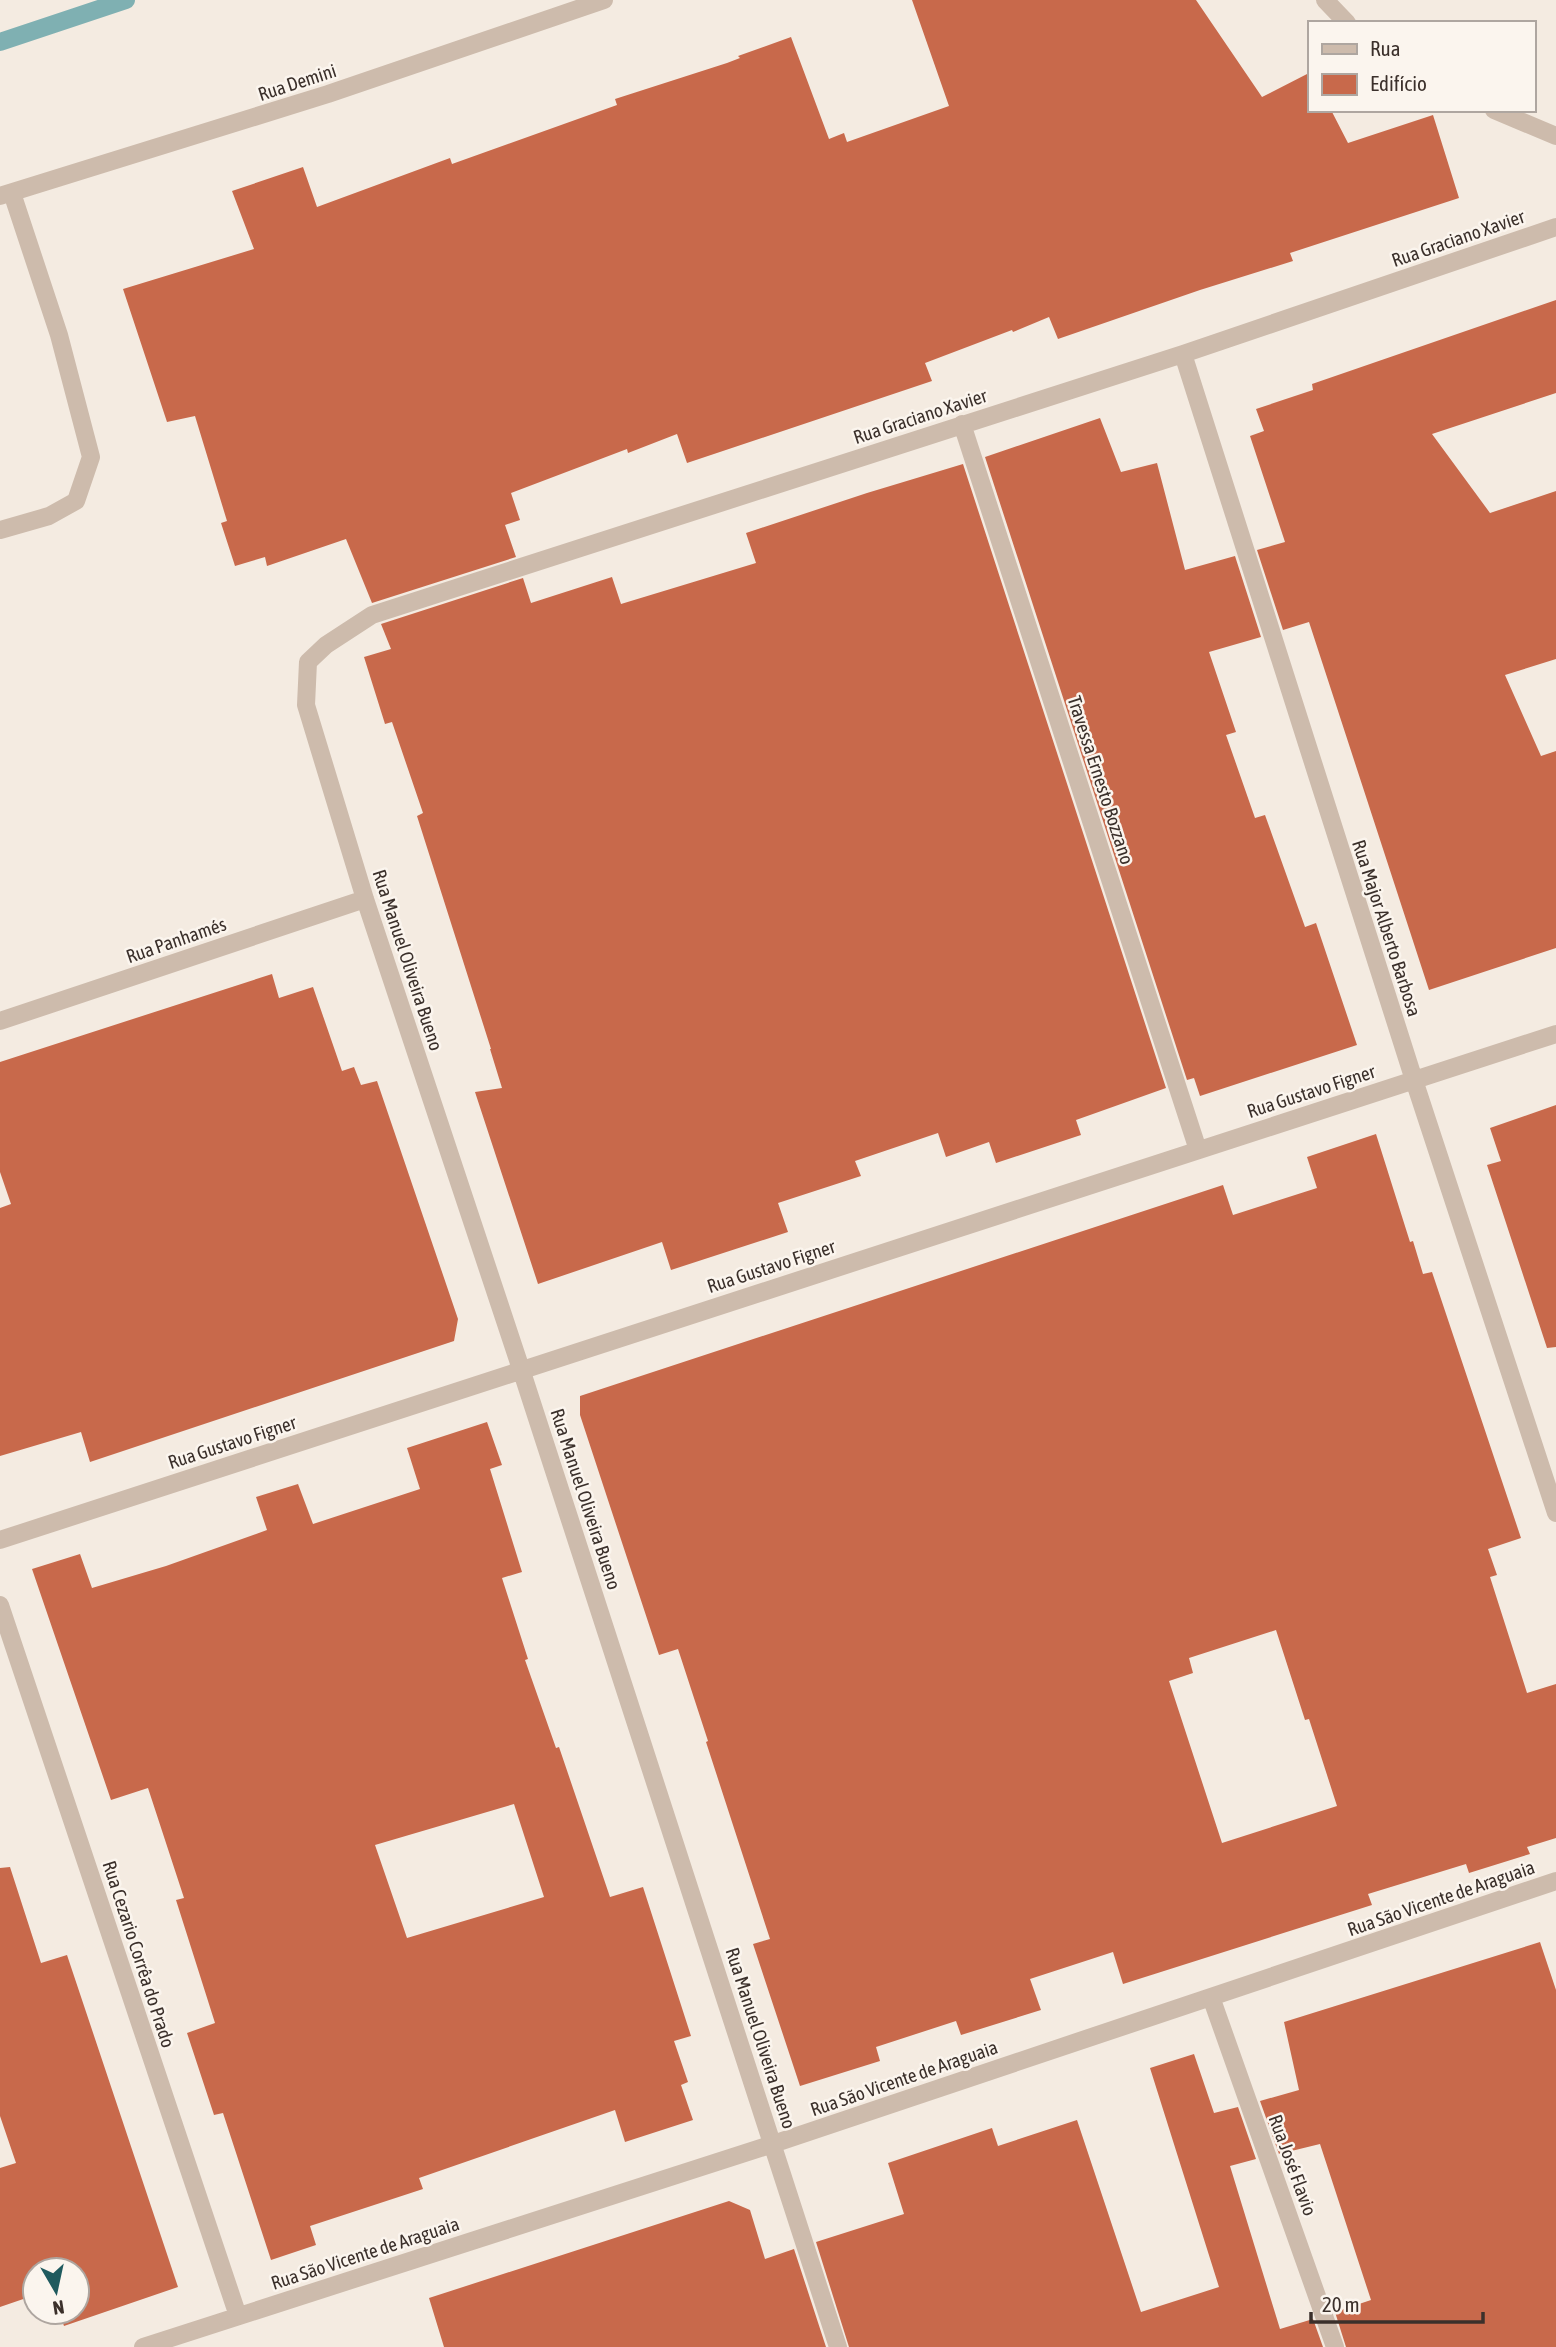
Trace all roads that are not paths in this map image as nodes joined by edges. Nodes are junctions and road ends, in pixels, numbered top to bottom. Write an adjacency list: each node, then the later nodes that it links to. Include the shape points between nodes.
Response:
1 (604, 0): 6 (street, Rua Demini, via 328,94)
2 (1325, 0): 3 (street)
3 (1345, 21)
4 (1499, 112): 5 (street)
5 (1556, 136)
6 (6, 195): 10 (street, via 59,335 91,457 76,500 49,516)
7 (1556, 227): 8 (street, Rua Graciano Xavier)
8 (1183, 354): 9 (street, Rua Graciano Xavier); 15 (street, Rua Major Alberto Barbosa)
9 (962, 424): 11 (street, Rua Graciano Xavier, via 372,615); 16 (street, Travessa Ernesto Bozzano)
10 (0, 530)
11 (308, 662): 12 (street, Rua Manuel Oliveira Bueno, via 306,705)
12 (365, 899): 13 (street, Rua Panhamés); 17 (street, Rua Manuel Oliveira Bueno)
13 (0, 1021)
14 (1556, 1034): 15 (street, Rua Gustavo Figner)
15 (1414, 1080): 16 (street, Rua Gustavo Figner); 18 (street, Rua Major Alberto Barbosa)
16 (1198, 1150): 17 (street, Rua Gustavo Figner)
17 (522, 1369): 19 (street, Rua Gustavo Figner); 23 (street, Rua Manuel Oliveira Bueno)
18 (1556, 1513)
19 (0, 1540)
20 (0, 1605): 24 (street, Rua Cezario Corrêa do Prado)
21 (1556, 1881): 22 (street, Rua São Vicente de Araguaia)
22 (1211, 1997): 23 (street, Rua São Vicente de Araguaia); 27 (street, Rua José Flavio)
23 (774, 2144): 24 (street, Rua São Vicente de Araguaia); 26 (street, Rua Manuel Oliveira Bueno)
24 (238, 2316): 25 (street, Rua São Vicente de Araguaia)
25 (143, 2347)
26 (838, 2347)
27 (1335, 2347)

